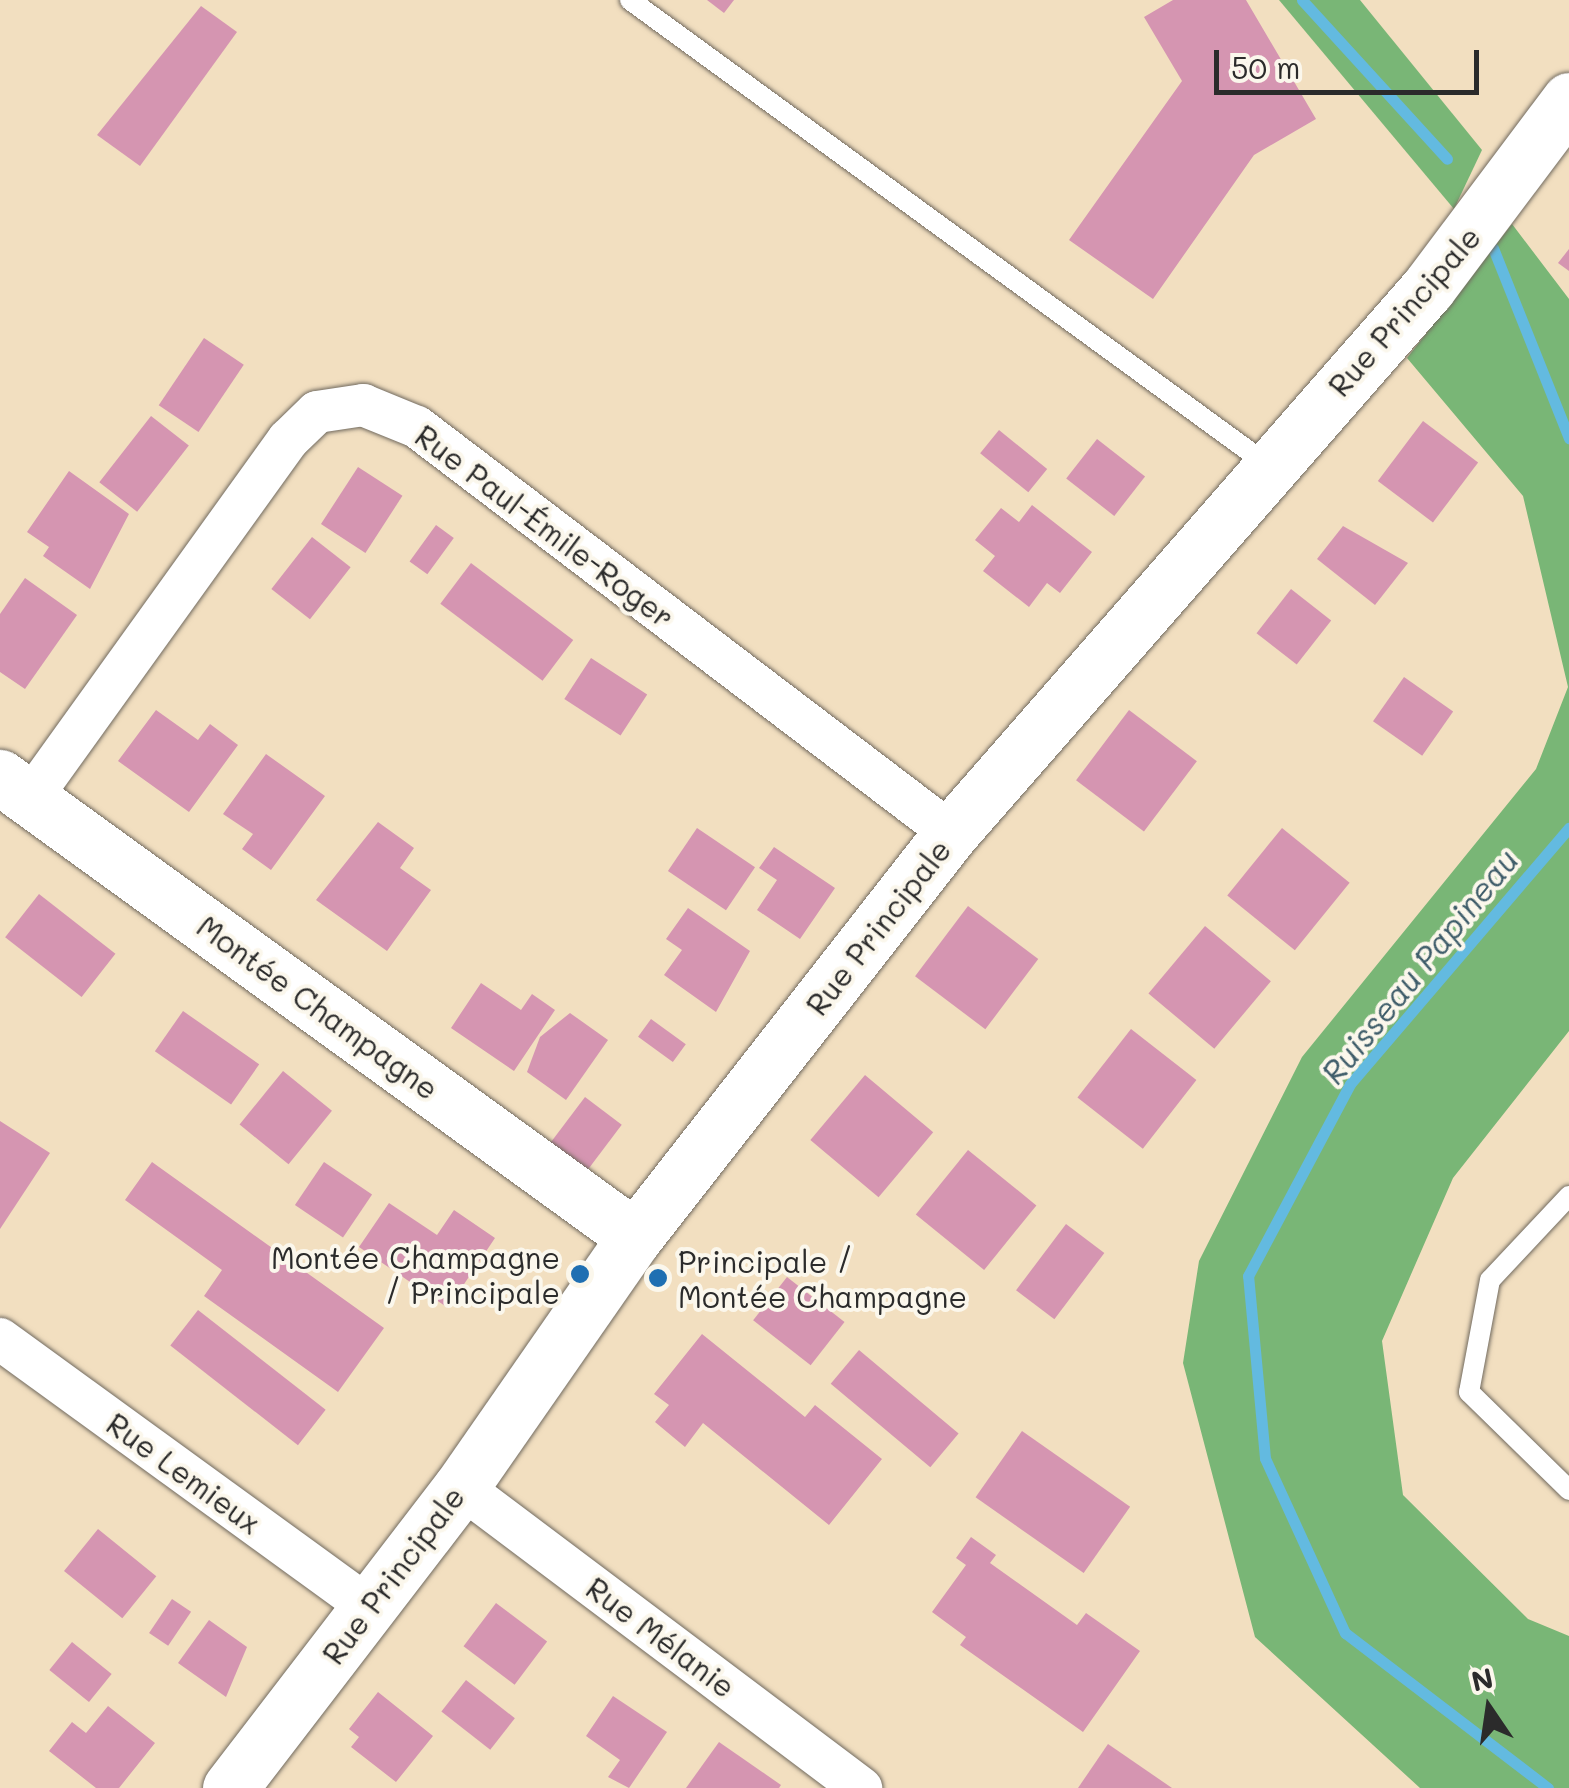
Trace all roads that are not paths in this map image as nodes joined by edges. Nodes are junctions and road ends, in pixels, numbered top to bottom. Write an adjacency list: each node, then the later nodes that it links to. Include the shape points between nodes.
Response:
1 (630, 0): 3 (lane)
2 (1569, 100): 3 (street, Rue Principale, via 1428,288)
3 (1270, 466): 5 (street, Rue Principale)
4 (15, 788): 5 (street, Rue Paul-Émile-Roger, via 288,440 317,412 363,406 416,426); 7 (street, Montée Champagne)
5 (951, 833): 7 (street, Rue Principale)
6 (1569, 1196): 10 (lane, via 1490,1280 1469,1392)
7 (635, 1237): 9 (street, Rue Principale)
8 (0, 1339): 11 (street, Rue Lemieux)
9 (461, 1487): 11 (street, Rue Principale); 13 (street, Rue Mélanie)
10 (1569, 1490)
11 (369, 1607): 12 (street, Rue Principale)
12 (230, 1788)
13 (861, 1788)

